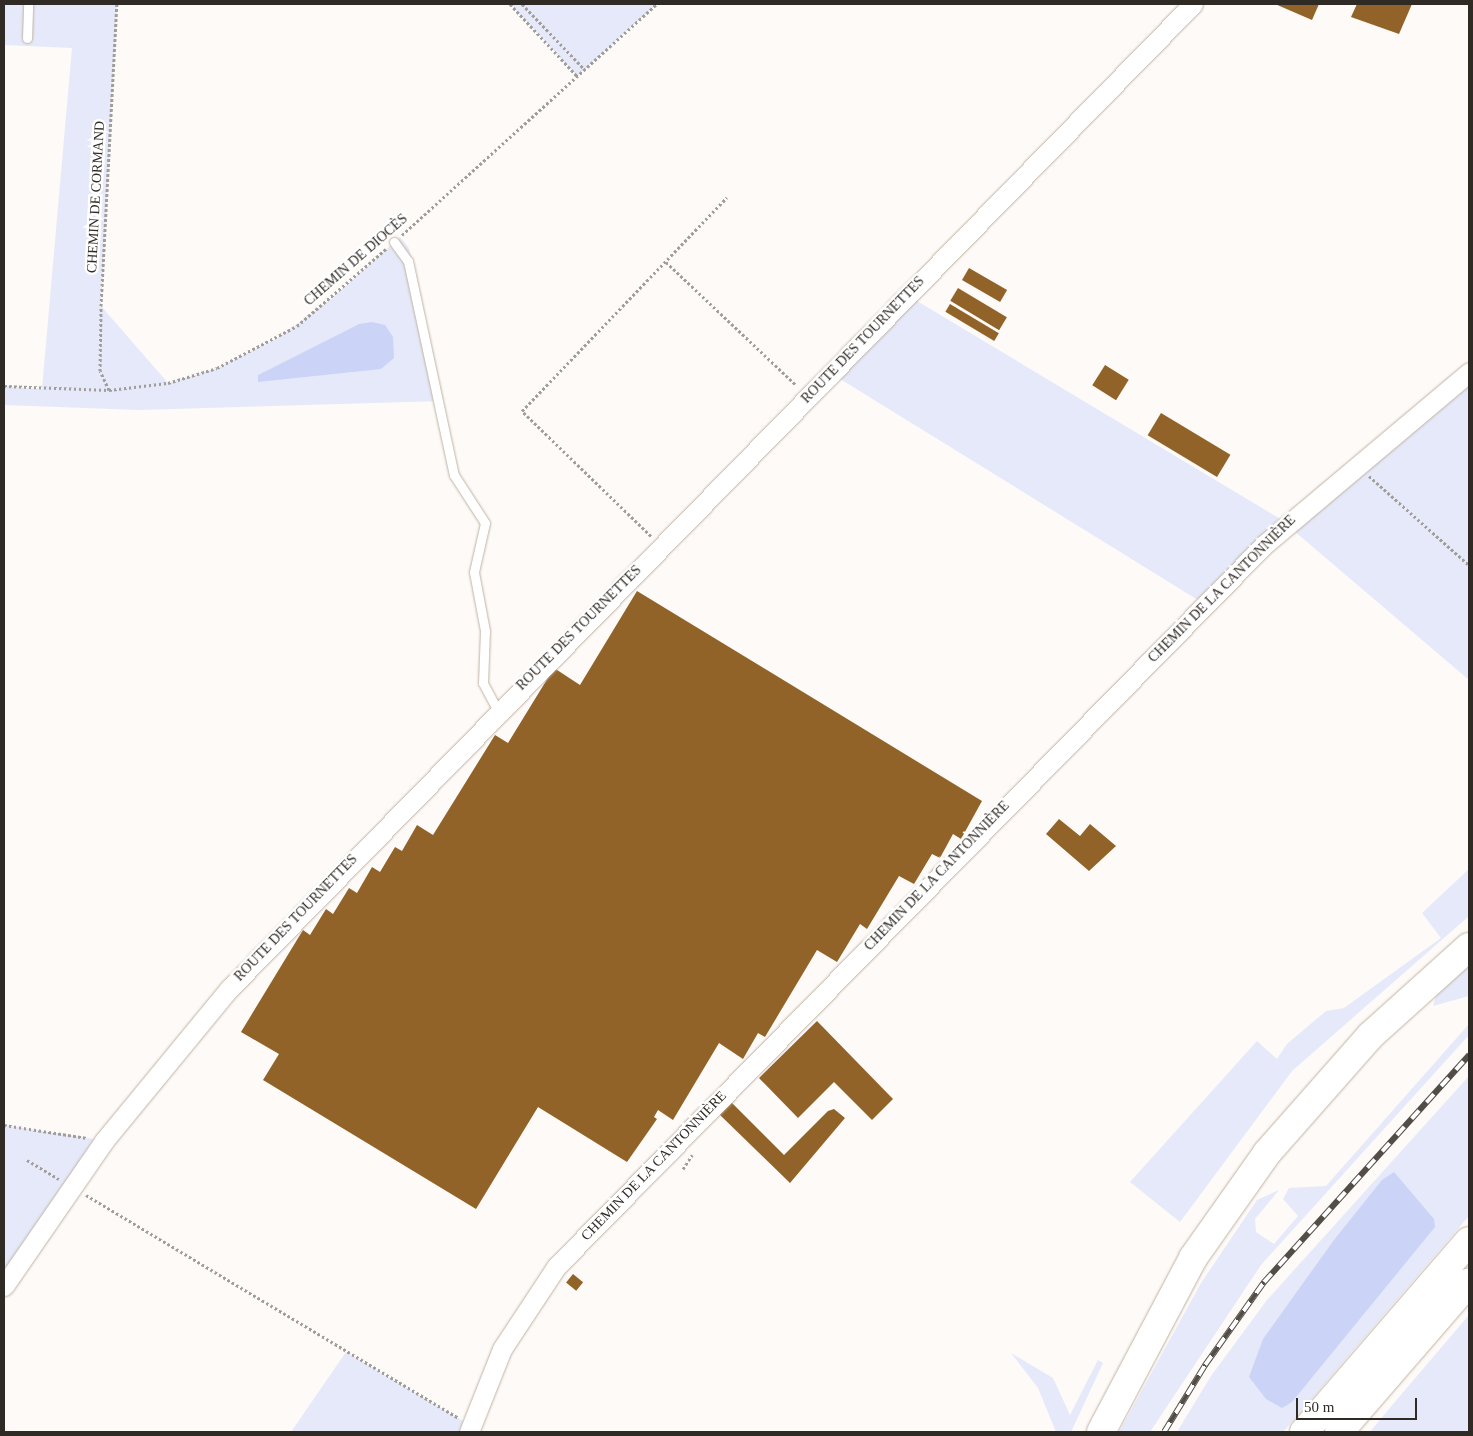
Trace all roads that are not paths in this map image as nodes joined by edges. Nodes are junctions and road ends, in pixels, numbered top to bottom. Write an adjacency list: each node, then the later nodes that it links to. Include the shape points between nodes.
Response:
1 (28, 4): 3 (lane)
2 (1193, 4): 6 (street, ROUTE DES TOURNETTES)
3 (27, 38)
4 (394, 242): 6 (lane, via 408,261 454,475 485,523 474,572 484,631 483,684)
5 (1469, 372): 11 (street, CHEMIN DE LA CANTONNIÈRE, via 1355,464 1251,557 556,1267 502,1349)
6 (498, 711): 10 (street, ROUTE DES TOURNETTES, via 229,989 104,1141)
7 (1469, 947): 12 (main road, via 1370,1036 1267,1153 1194,1258)
8 (1469, 1241): 13 (main road)
9 (1469, 1282): 14 (main road)
10 (4, 1286)
11 (470, 1428)
12 (1101, 1432)
13 (1304, 1432)
14 (1339, 1432)

